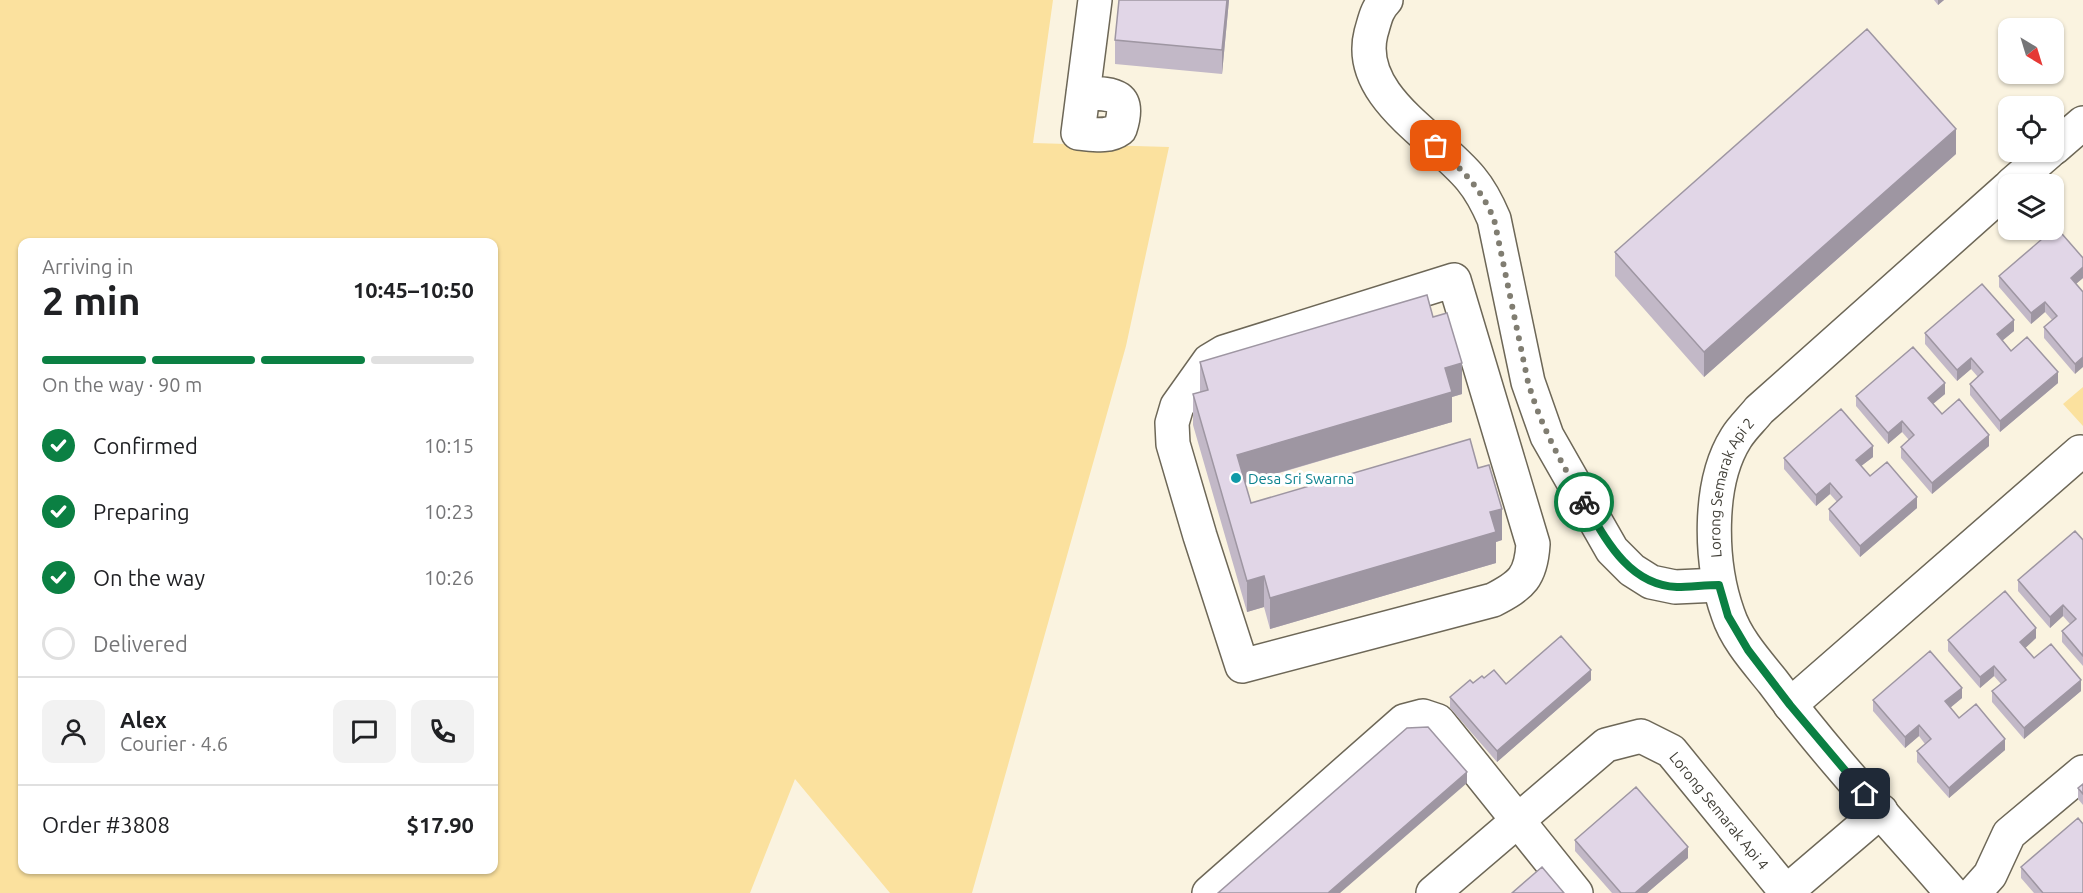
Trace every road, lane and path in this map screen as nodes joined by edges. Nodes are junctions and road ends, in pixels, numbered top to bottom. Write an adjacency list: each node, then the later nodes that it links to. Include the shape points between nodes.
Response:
1 (1095, 0): 3 (street)
2 (1386, 0): 9 (street, via 1377,8 1368,45 1375,80 1402,113 1475,185 1494,219)
3 (1083, 93)
4 (2083, 123): 5 (street)
5 (2064, 139)
6 (2037, 162): 7 (street)
7 (2024, 174)
8 (1998, 197): 12 (street, Lorong Semarak Api 2, via 1759,410 1736,438 1722,470 1715,510)
9 (1504, 266): 10 (street); 12 (street, via 1528,382 1546,436 1612,550 1651,582 1675,587)
10 (1454, 280): 10 (street, via 1224,352 1209,361 1177,406 1172,423 1173,444 1242,666 1493,600 1524,580 1532,562 1533,544)
11 (2080, 452): 13 (street)
12 (1719, 585): 13 (street, Lorong Semarak Api 2, via 1733,625)
13 (1790, 705): 15 (street, Lorong Semarak Api 2)
14 (2083, 772): 22 (street, via 2009,834 1990,875)
15 (1881, 812): 17 (street, Lorong Semarak Api 4); 21 (street, Lorong Semarak Api 2)
16 (1517, 820): 17 (street, Lorong Semarak Api 4, via 1606,745 1641,736 1671,751); 18 (street, via 1438,721 1423,716 1404,721); 19 (street, Lorong Semarak Api 4); 20 (street)
17 (1787, 892)
18 (1209, 893)
19 (1433, 893)
20 (1576, 893)
21 (1952, 893)
22 (1974, 893)

